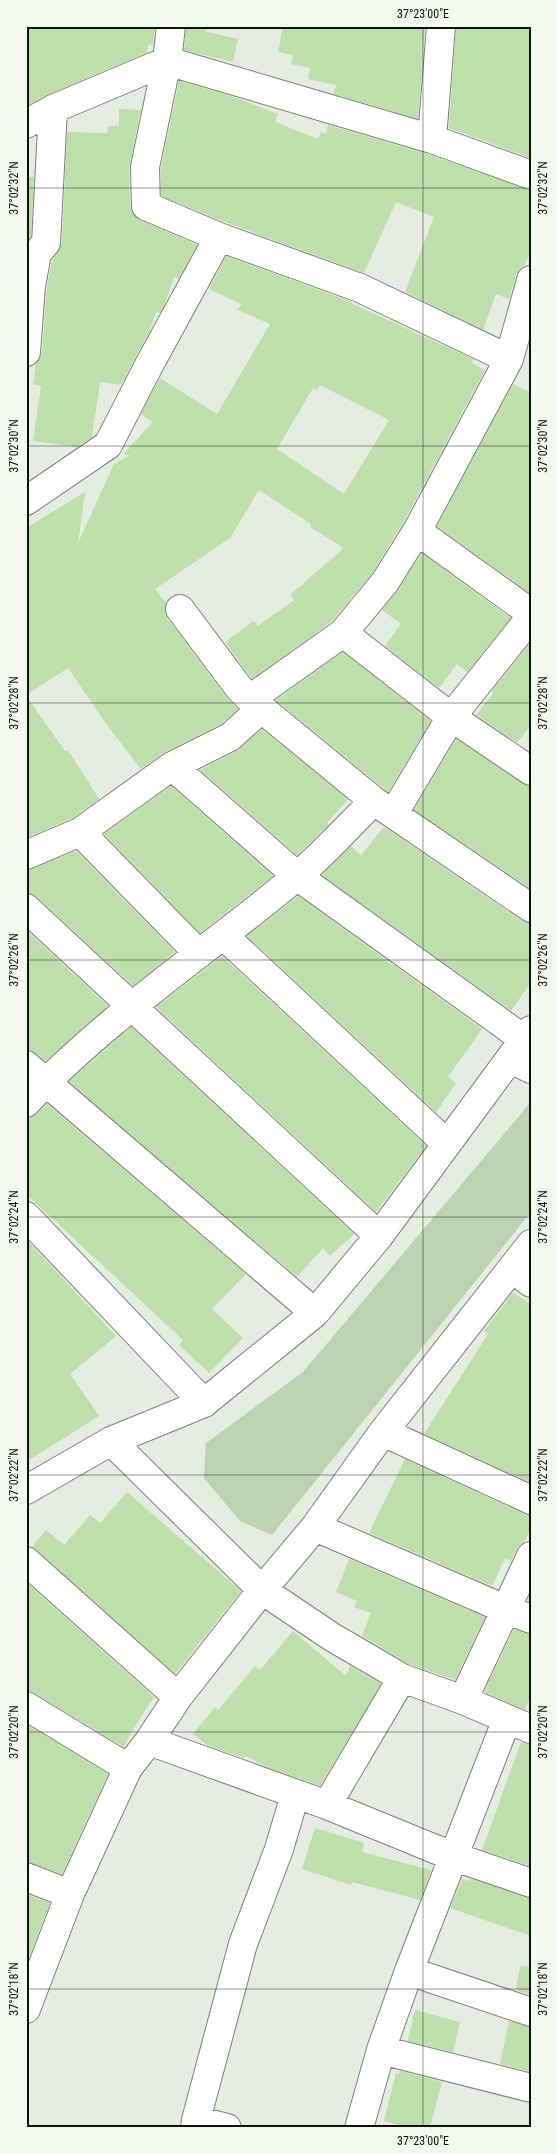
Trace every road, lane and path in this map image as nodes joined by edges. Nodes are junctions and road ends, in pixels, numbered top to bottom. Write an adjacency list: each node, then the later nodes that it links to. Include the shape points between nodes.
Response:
1 (171, 26): 3 (street)
2 (441, 26): 6 (street)
3 (167, 61): 4 (street); 6 (street); 8 (street, via 145,167 146,206)
4 (53, 109): 5 (street); 10 (street, via 46,243 37,253)
5 (26, 124)
6 (432, 140): 7 (street)
7 (531, 175)
8 (219, 237): 11 (street, via 360,288); 12 (street, via 108,445)
9 (531, 280): 11 (street)
10 (26, 352)
11 (510, 359): 13 (street)
12 (26, 502)
13 (417, 531): 15 (street); 17 (street, via 385,582)
14 (180, 609): 18 (street, via 239,688)
15 (531, 613)
16 (531, 617): 19 (street)
17 (343, 632): 18 (street); 19 (street)
18 (256, 704): 20 (street, via 230,737); 22 (street)
19 (451, 717): 21 (street); 22 (street)
20 (172, 766): 23 (street); 25 (street)
21 (531, 771)
22 (384, 807): 25 (street); 27 (street)
23 (80, 832): 24 (street); 29 (street)
24 (26, 856)
25 (297, 876): 28 (street); 31 (street)
26 (26, 908): 30 (street)
27 (531, 908)
28 (223, 935): 29 (street); 34 (street)
29 (199, 954): 30 (street)
30 (132, 1005): 32 (street); 36 (street)
31 (524, 1049): 34 (street)
32 (36, 1073): 33 (street); 39 (street)
33 (26, 1102)
34 (447, 1144): 36 (street)
35 (26, 1216): 40 (street)
36 (379, 1236): 39 (street)
37 (531, 1244): 38 (street)
38 (522, 1275): 41 (street)
39 (315, 1313): 40 (street)
40 (204, 1404): 42 (street)
41 (383, 1432): 44 (street); 45 (street)
42 (111, 1441): 43 (street); 48 (street)
43 (26, 1490)
44 (531, 1500)
45 (315, 1527): 48 (street); 49 (street)
46 (531, 1556): 49 (street)
47 (26, 1561): 52 (street)
48 (262, 1590): 51 (street, via 332,1637); 52 (street)
49 (505, 1610): 50 (street); 53 (street)
50 (531, 1618)
51 (402, 1678): 53 (street); 59 (street)
52 (178, 1696): 56 (street)
53 (463, 1700): 55 (street)
54 (26, 1706): 57 (street)
55 (519, 1724): 60 (street)
56 (150, 1741): 57 (street); 58 (street)
57 (128, 1768): 63 (street)
58 (295, 1795): 59 (street); 69 (street, via 279,1849 243,1944)
59 (327, 1805): 60 (street)
60 (452, 1856): 62 (street); 64 (street)
61 (26, 1877): 63 (street)
62 (531, 1883)
63 (70, 1894): 65 (street)
64 (408, 1971): 66 (street); 67 (street)
65 (28, 2000)
66 (531, 2012)
67 (381, 2050): 68 (street); 71 (street)
68 (531, 2088)
69 (196, 2124): 70 (street)
70 (228, 2128)
71 (359, 2128)

